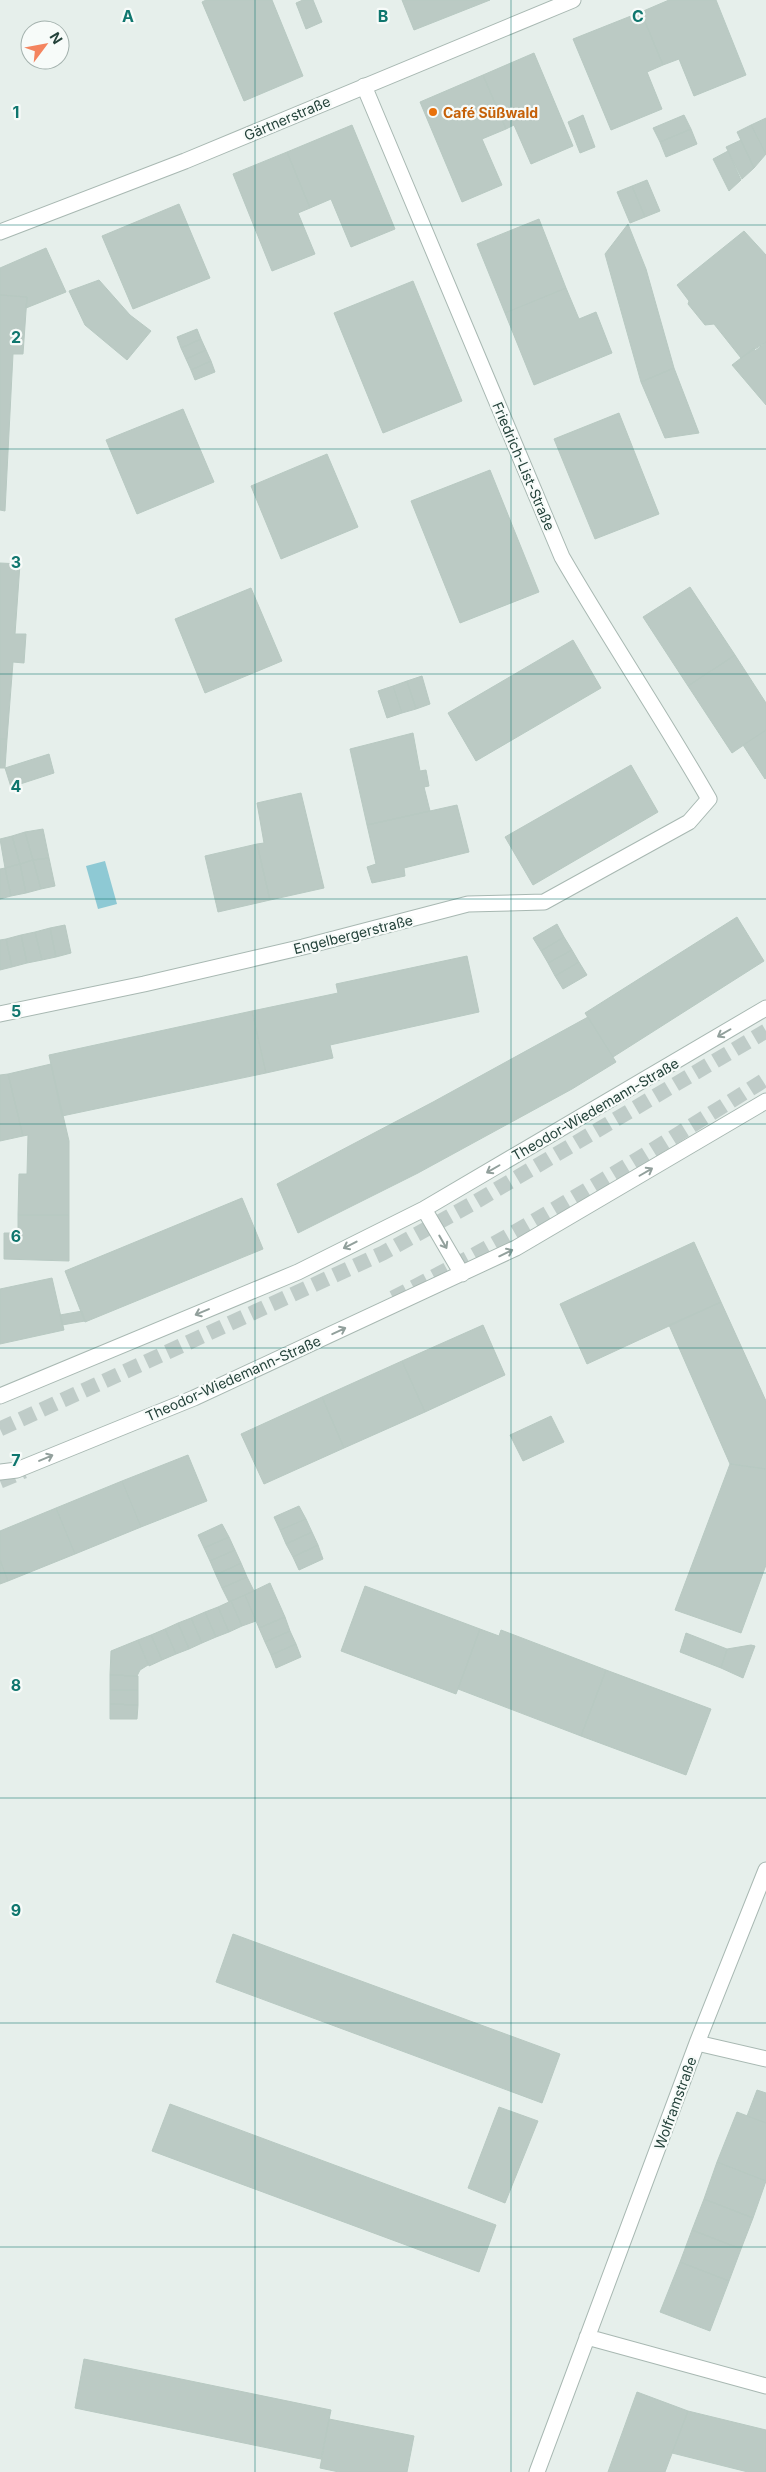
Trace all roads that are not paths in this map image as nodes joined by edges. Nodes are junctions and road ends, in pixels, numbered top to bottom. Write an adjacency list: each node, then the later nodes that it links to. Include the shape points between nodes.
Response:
1 (573, 0): 2 (street, Gärtnerstraße)
2 (364, 86): 3 (street, Gärtnerstraße, via 185,161); 4 (street, Friedrich-List-Straße, via 562,557 710,799)
3 (0, 232)
4 (689, 822): 6 (street, Engelbergerstraße, via 544,902 468,904 319,943)
5 (766, 1008): 8 (street, Theodor-Wiedemann-Straße, one-way to 8)
6 (0, 1014)
7 (766, 1101): 9 (street, Theodor-Wiedemann-Straße, one-way to 7, via 516,1248)
8 (424, 1209): 9 (street, one-way to 9); 10 (street, Theodor-Wiedemann-Straße, one-way to 10, via 298,1272)
9 (462, 1274): 11 (street, Theodor-Wiedemann-Straße, one-way to 9, via 17,1470 194,1398)
10 (0, 1396)
11 (0, 1472)
12 (766, 1870): 13 (street, Wolframstraße)
13 (697, 2043): 14 (street); 15 (street, Wolframstraße)
14 (766, 2059)
15 (587, 2337): 16 (street); 17 (street, Wolframstraße)
16 (766, 2386)
17 (537, 2472)

